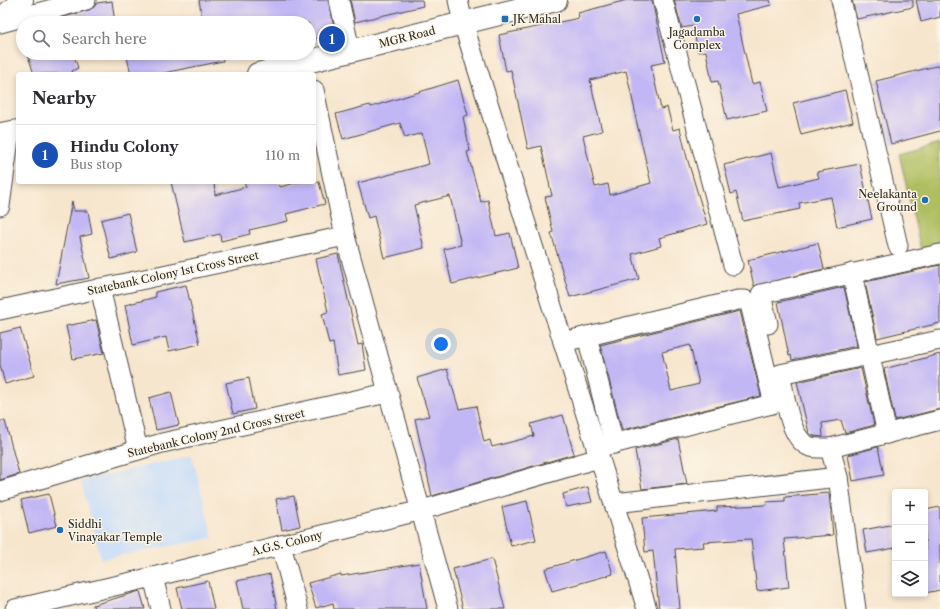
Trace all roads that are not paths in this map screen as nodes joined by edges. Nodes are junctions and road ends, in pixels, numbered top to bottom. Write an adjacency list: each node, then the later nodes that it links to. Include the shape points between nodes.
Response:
1 (22, 0): 10 (street)
2 (86, 0): 8 (street)
3 (339, 0): 12 (street)
4 (458, 0): 11 (street)
5 (556, 0): 11 (street, MGR Road)
6 (663, 0): 21 (street)
7 (841, 0): 19 (street)
8 (23, 16)
9 (16, 18): 10 (street)
10 (0, 22)
11 (463, 23): 12 (street, MGR Road); 27 (street)
12 (350, 50): 13 (street, MGR Road)
13 (309, 67): 14 (street, MGR Road)
14 (273, 72)
15 (316, 99): 18 (street)
16 (9, 132): 17 (street)
17 (0, 206)
18 (345, 236): 23 (street, Statebank Colony 1st Cross Street); 30 (street)
19 (898, 246)
20 (940, 254): 22 (street)
21 (733, 265)
22 (852, 273): 28 (street); 29 (street, via 761,294)
23 (100, 288): 24 (street, Statebank Colony 1st Cross Street); 34 (street)
24 (0, 310)
25 (587, 336): 27 (street); 35 (street); 35 (street, A.G.S. Colony, via 745,300 750,304 773,400 772,404)
26 (940, 340): 28 (street)
27 (563, 342): 35 (street)
28 (870, 355): 29 (street); 32 (street)
29 (780, 374): 33 (street, via 792,425 800,440 815,448)
30 (387, 393): 34 (street, Statebank Colony 2nd Cross Street); 39 (street)
31 (940, 420): 32 (street)
32 (887, 434): 33 (street)
33 (830, 448): 36 (street)
34 (138, 450): 37 (street, Statebank Colony 2nd Cross Street)
35 (603, 450): 38 (street); 39 (street, A.G.S. Colony)
36 (838, 477): 38 (street); 47 (street)
37 (0, 491)
38 (615, 503): 46 (street)
39 (422, 510): 40 (street, A.G.S. Colony); 45 (street)
40 (281, 545): 41 (street, A.G.S. Colony); 44 (street)
41 (153, 577): 42 (street, A.G.S. Colony); 43 (street)
42 (15, 609)
43 (161, 609)
44 (298, 609)
45 (448, 609)
46 (648, 609)
47 (856, 609)

